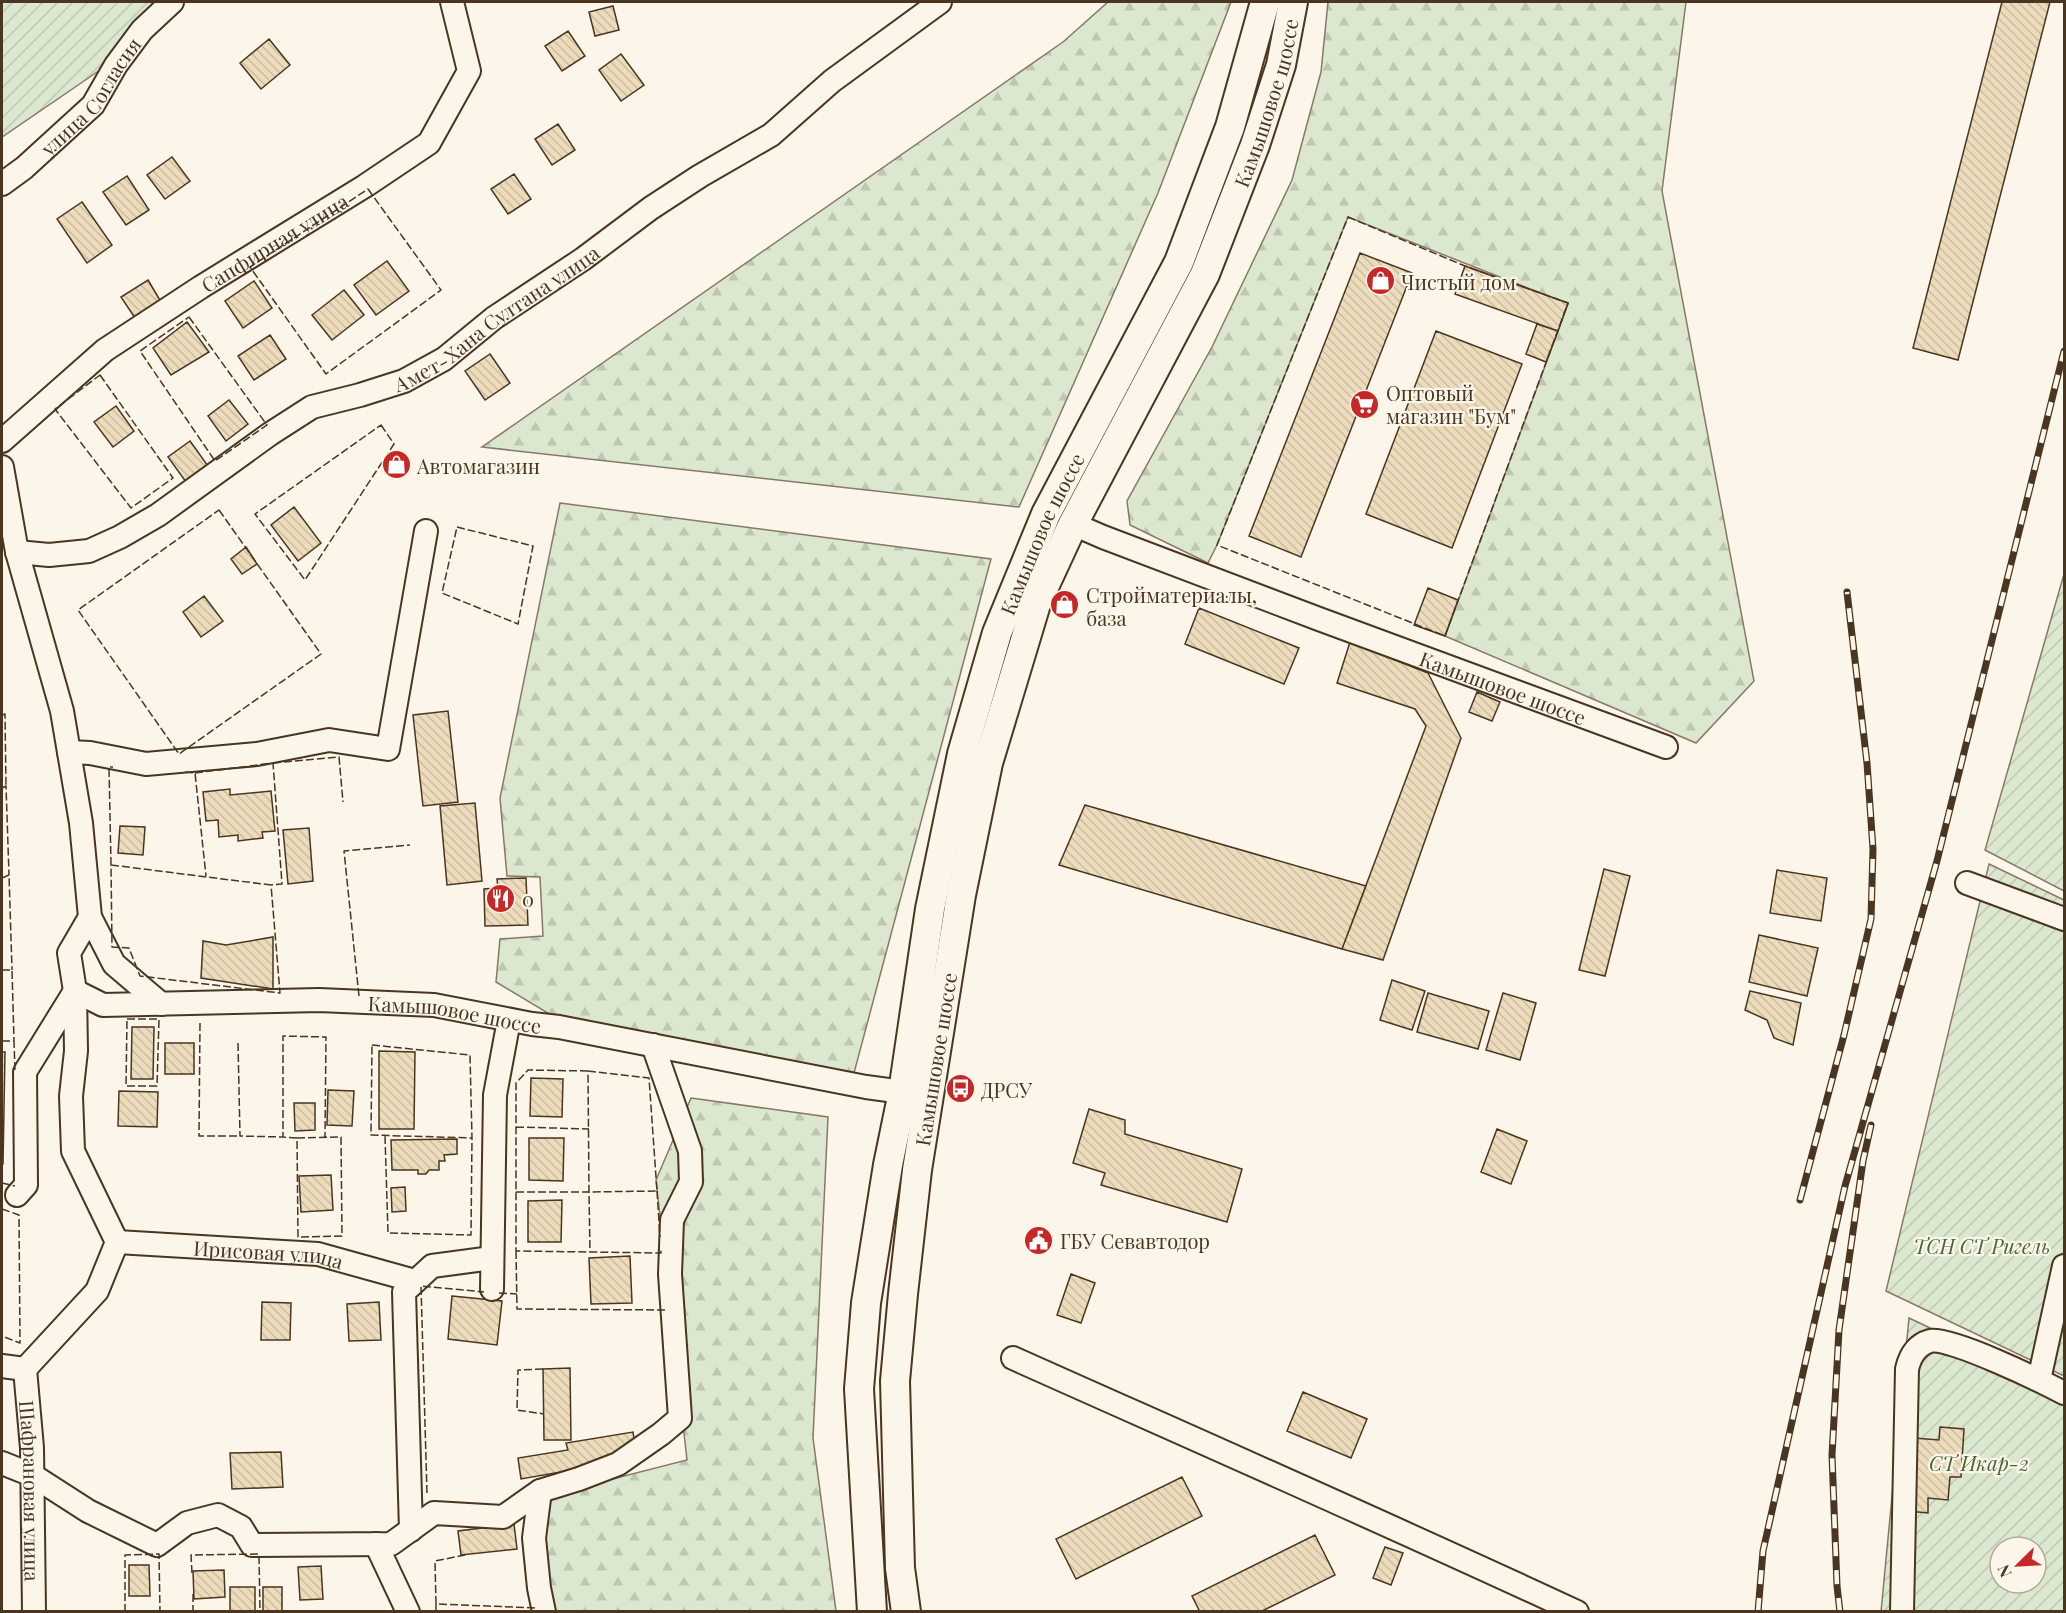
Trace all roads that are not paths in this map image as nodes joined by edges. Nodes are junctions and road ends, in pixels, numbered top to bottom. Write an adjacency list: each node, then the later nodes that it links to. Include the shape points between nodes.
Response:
1 (172, 2): 6 (street, улица Согласия, via 142,30 93,105)
2 (452, 2): 7 (street, Сапфирная улица, via 469,71 429,143 105,350)
3 (940, 2): 11 (street, Амет-Хана Султана улица, via 832,81 771,135 651,208 494,318 444,359 404,381 312,407 158,515 120,537 89,551 50,555)
4 (1265, 2): 21 (main road, Камышовое шоссе, via 1230,127 1179,262 1046,514 997,633 962,754 932,898)
5 (1293, 2): 9 (main road, Камышовое шоссе, via 1281,64 1205,274)
6 (3, 185)
7 (2, 441)
8 (2, 467): 11 (street)
9 (1073, 524): 12 (street, Камышовое шоссе); 38 (main road, Камышовое шоссе, via 1036,604 1013,680 988,763 961,895 917,1170 895,1381)
10 (426, 531): 13 (street, via 388,748 329,740 257,754 146,764)
11 (17, 552): 13 (street, via 62,711)
12 (1666, 747)
13 (69, 752): 15 (street)
14 (1967, 883): 16 (street)
15 (90, 917): 17 (street, via 69,953); 18 (street, via 114,964)
16 (2064, 919)
17 (75, 990): 18 (street, Камышовое шоссе, via 103,1005); 22 (street, via 25,1072 26,1185); 23 (street, via 73,1151)
18 (161, 1004): 19 (street, Камышовое шоссе, via 319,1000 434,1005)
19 (509, 1020): 20 (street, Камышовое шоссе); 24 (street, via 495,1095)
20 (653, 1046): 21 (street, Камышовое шоссе); 35 (street, via 690,1151 692,1182 672,1220 670,1274 680,1418 618,1464)
21 (903, 1092): 42 (main road, Камышовое шоссе, via 866,1303 859,1389)
22 (17, 1195)
23 (117, 1242): 26 (street, Ирисовая улица, via 318,1254); 30 (street, via 97,1291)
24 (492, 1258): 26 (street, via 432,1266); 27 (street)
25 (2064, 1266): 31 (street)
26 (415, 1281): 36 (street, via 404,1292)
27 (492, 1289)
28 (1013, 1358): 45 (street)
29 (2, 1366): 30 (street)
30 (25, 1369): 34 (street, Шафрановая улица)
31 (2039, 1380): 32 (street); 46 (street, via 1939,1340 1921,1345 1909,1359)
32 (2064, 1393)
33 (2, 1462): 34 (street)
34 (32, 1475): 37 (street, via 88,1511 157,1545 187,1523 218,1515 241,1527 252,1545); 39 (street, Шафрановая улица)
35 (540, 1491): 36 (street, via 502,1517 434,1514); 41 (street, via 534,1538)
36 (411, 1530): 37 (street, via 391,1544)
37 (376, 1544): 40 (street)
38 (900, 1568): 43 (main road, Камышовое шоссе); 44 (main road)
39 (34, 1611)
40 (408, 1611)
41 (544, 1611)
42 (872, 1611)
43 (906, 1611)
44 (918, 1611)
45 (1577, 1611)
46 (1902, 1611)

